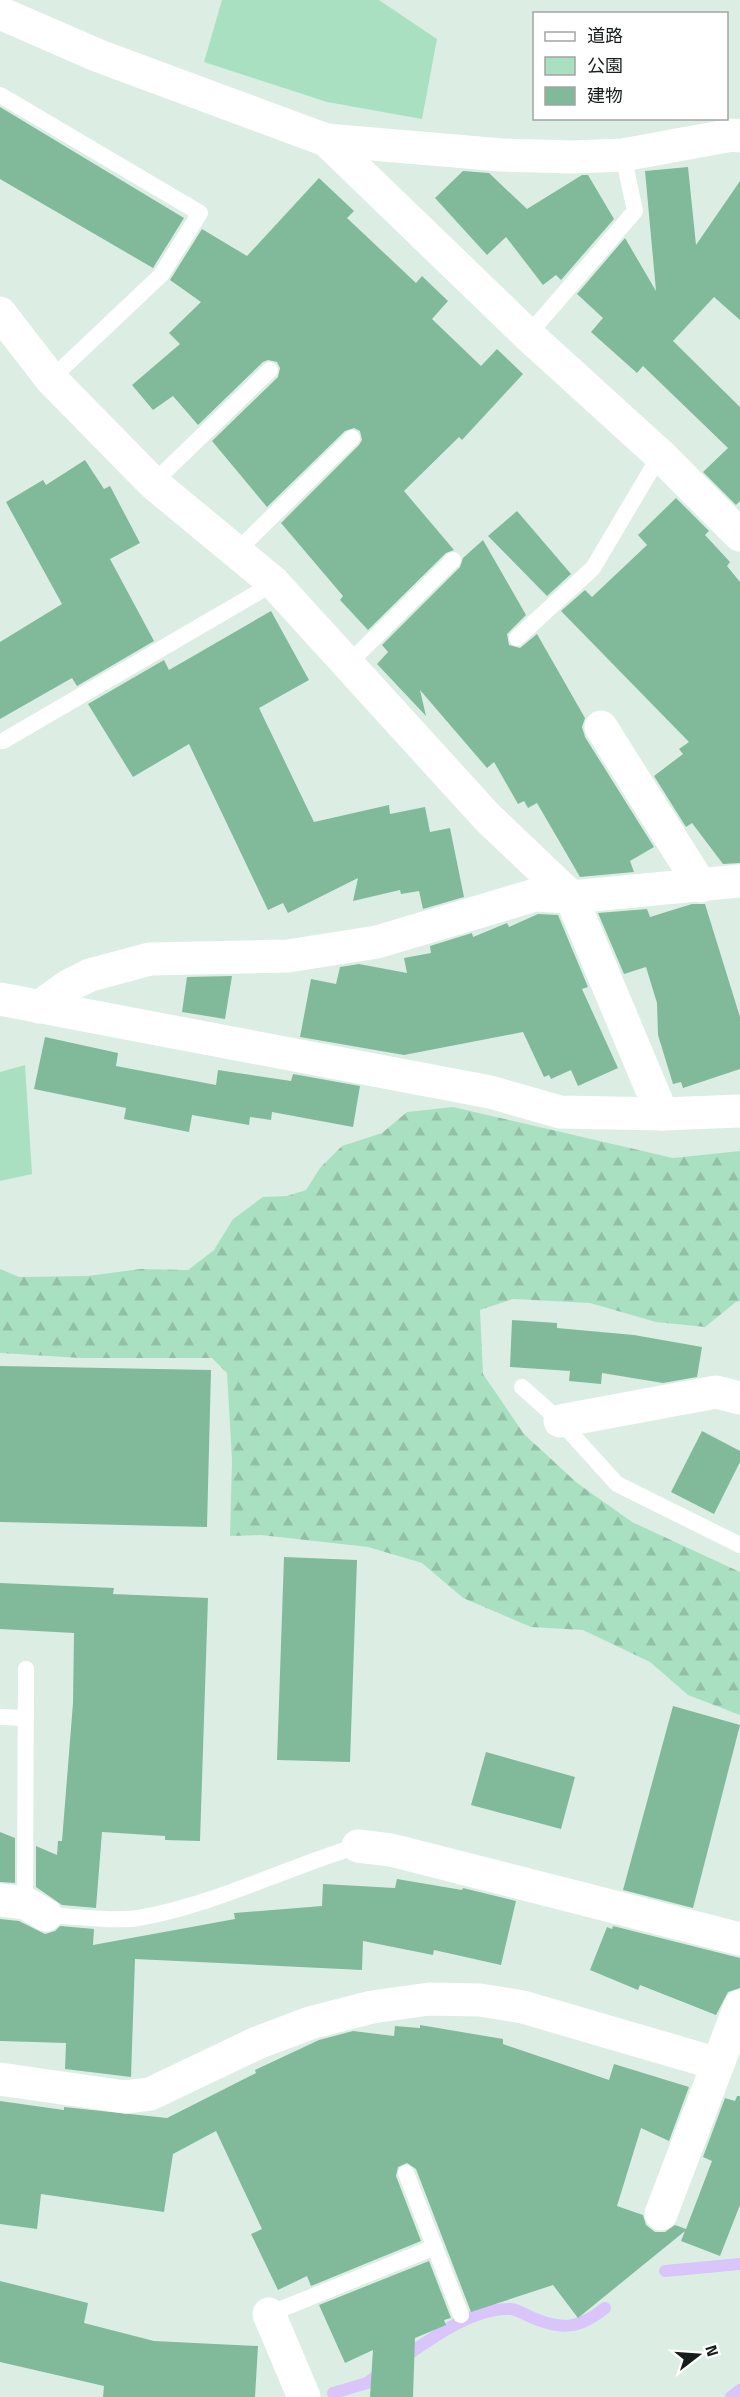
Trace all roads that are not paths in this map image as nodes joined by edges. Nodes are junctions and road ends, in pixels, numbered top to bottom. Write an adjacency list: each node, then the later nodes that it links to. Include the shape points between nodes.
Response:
1 (0, 13): 4 (street, via 99,56)
2 (0, 95): 9 (lane, via 200,213 161,275)
3 (740, 136): 5 (street)
4 (326, 140): 5 (street, via 502,155); 7 (street)
5 (622, 155): 7 (lane, via 635,211)
6 (0, 314): 9 (street)
7 (528, 335): 11 (street)
8 (270, 370): 12 (lane)
9 (51, 379): 12 (street)
10 (352, 438): 14 (lane)
11 (660, 455): 13 (street); 17 (lane, via 592,568)
12 (153, 483): 14 (street)
13 (740, 535)
14 (237, 551): 16 (street)
15 (453, 560): 18 (lane)
16 (274, 583): 18 (street); 20 (lane)
17 (517, 638)
18 (349, 663): 23 (street, via 487,817)
19 (600, 727): 22 (street)
20 (3, 741)
21 (740, 881): 22 (street)
22 (701, 886): 23 (street)
23 (571, 897): 25 (street, via 535,895 377,942 288,956 150,959 90,975); 27 (street)
24 (0, 999): 25 (street)
25 (39, 1007): 27 (street, via 490,1092 560,1112)
26 (740, 1111): 27 (street)
27 (662, 1114)
28 (522, 1387): 30 (lane)
29 (740, 1398): 30 (street, via 716,1392)
30 (560, 1422): 31 (lane, via 618,1484)
31 (740, 1545)
32 (26, 1669): 34 (lane)
33 (0, 1717): 34 (lane)
34 (26, 1718): 36 (lane)
35 (358, 1846): 36 (lane, via 214,1897 137,1918); 37 (street, via 391,1850)
36 (24, 1906)
37 (740, 1939)
38 (740, 2006): 39 (street)
39 (718, 2064): 40 (street, via 523,2007 480,2000 429,1999 372,2007 310,2023 257,2043 150,2094 125,2097); 42 (street)
40 (0, 2079)
41 (406, 2173): 43 (lane)
42 (661, 2214)
43 (435, 2247): 44 (lane); 45 (lane)
44 (269, 2314): 46 (street)
45 (462, 2315)
46 (304, 2397)

